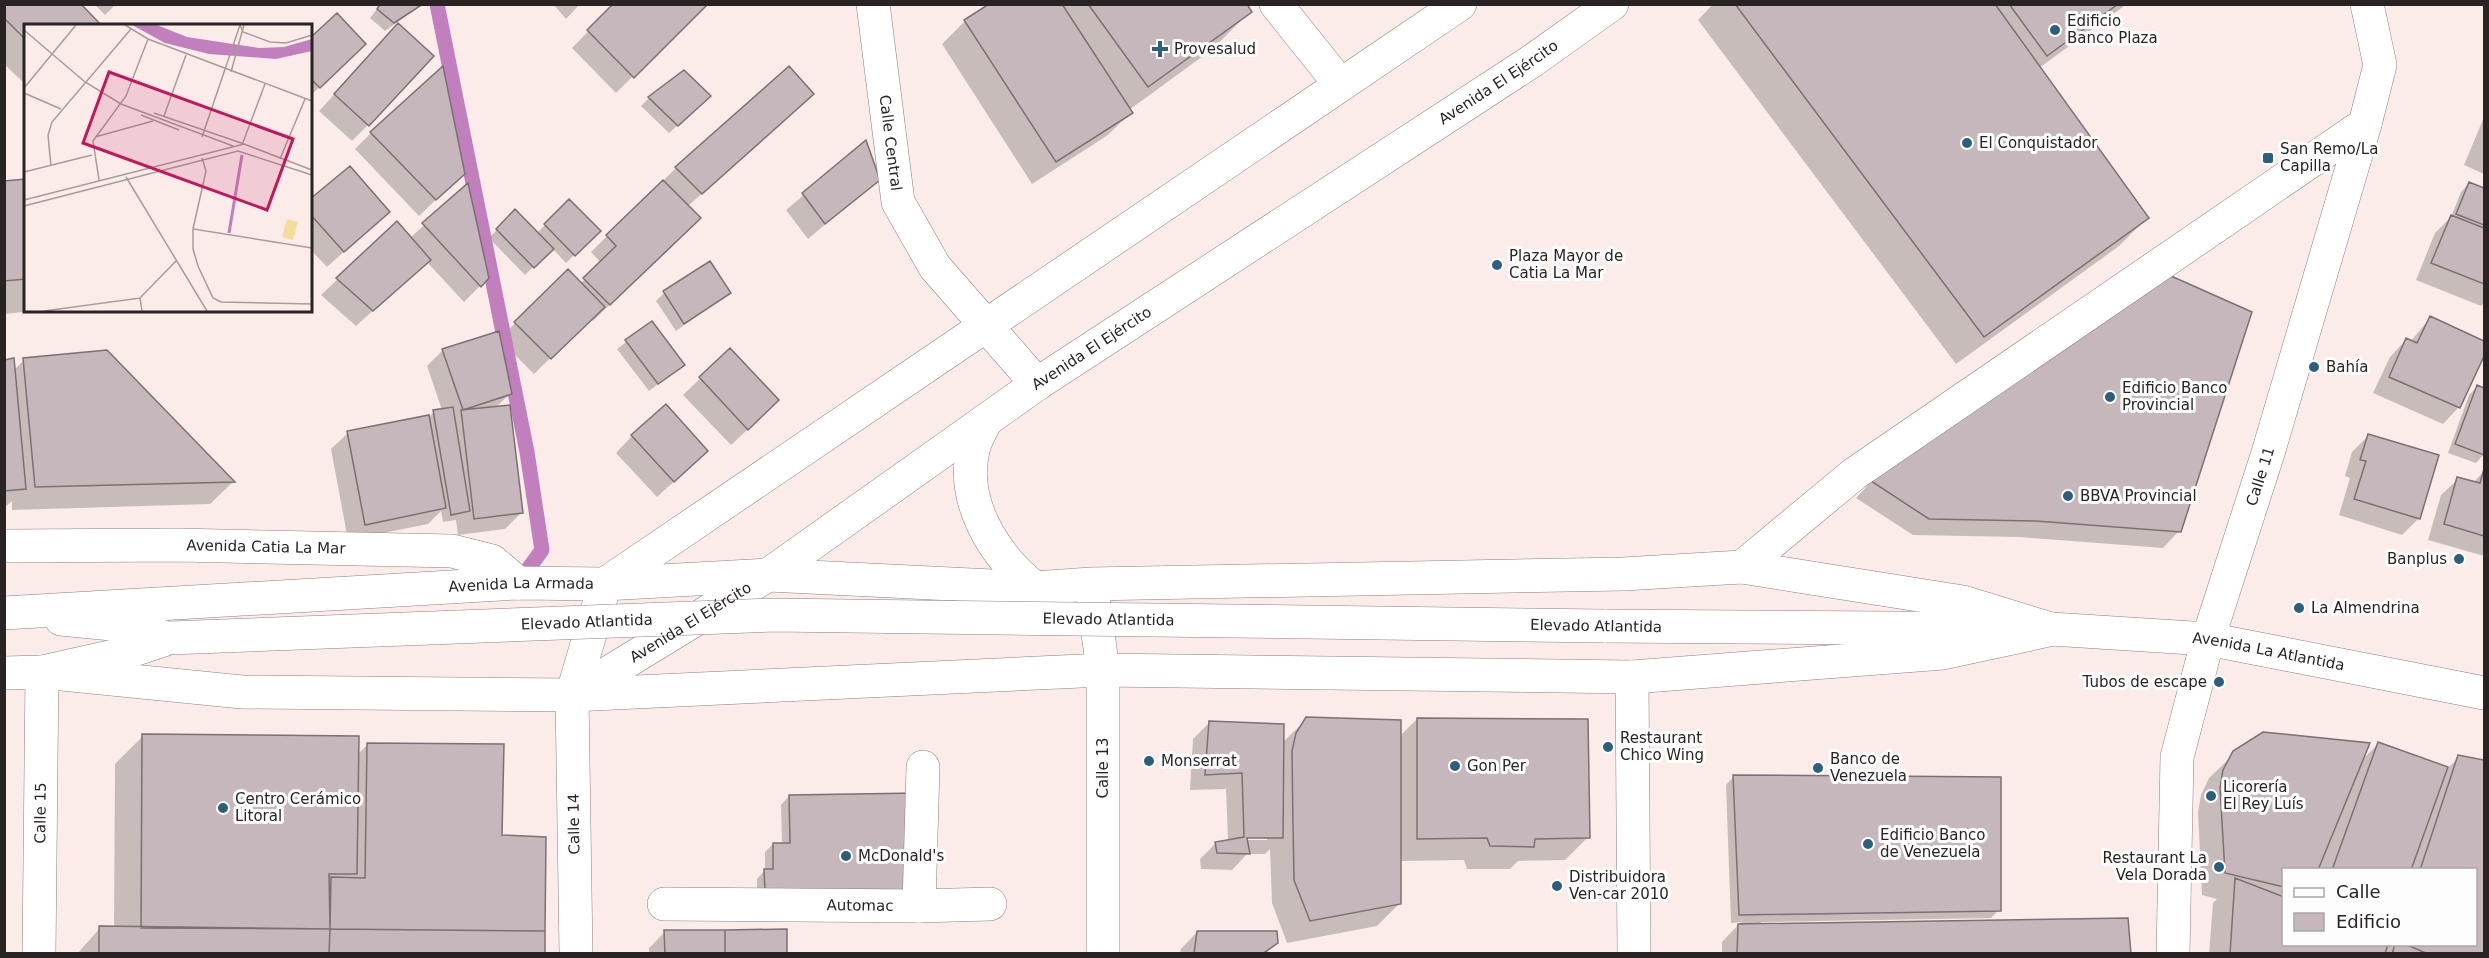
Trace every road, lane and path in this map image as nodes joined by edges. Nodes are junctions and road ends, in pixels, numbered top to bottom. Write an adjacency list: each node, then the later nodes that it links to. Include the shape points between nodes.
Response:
1 (873, 4): 8 (street, Calle Central, via 898,202 935,267)
2 (1276, 4): 6 (street)
3 (1460, 4): 6 (street)
4 (1612, 4): 9 (street, Avenida El Ejército, via 1532,61)
5 (2367, 4): 7 (street, Calle 11, via 2380,65)
6 (1340, 84): 8 (street)
7 (2366, 124): 12 (street, via 1854,474); 21 (street, Calle 11)
8 (985, 325): 9 (street, Calle Central); 15 (street)
9 (1037, 384): 10 (street, Avenida El Ejército)
10 (986, 420): 13 (street, Avenida El Ejército); 17 (street, via 975,444 971,468 974,495 996,549 1014,572)
11 (4, 546): 14 (street, Avenida Catia La Mar, via 452,551 492,561)
12 (1742, 567): 16 (street, via 1623,574); 19 (street, via 1963,602)
13 (768, 575): 15 (street); 17 (street); 27 (street, Avenida El Ejército)
14 (518, 583): 15 (street, Avenida La Armada); 18 (street, Avenida La Armada)
15 (605, 584): 27 (street, Avenida La Armada)
16 (1091, 584): 17 (street); 22 (street, Calle 13)
17 (1035, 588)
18 (7, 613): 20 (street, Elevado Atlantida, via 112,624)
19 (2051, 629): 20 (street, Elevado Atlantida, bridge, via 774,615); 21 (street, Avenida La Atlantida); 25 (street, via 1943,653)
20 (169, 638): 23 (street, Elevado Atlantida, via 118,655)
21 (2208, 639): 26 (street, Avenida La Atlantida); 36 (street, Calle 11, via 2177,757)
22 (1103, 670): 25 (street); 27 (street); 34 (street, Calle 13)
23 (42, 672): 24 (street); 27 (street, via 242,692); 32 (street, Calle 15)
24 (4, 673)
25 (1632, 677): 35 (street)
26 (2484, 693)
27 (572, 695): 33 (street, Calle 14)
28 (923, 767): 31 (street)
29 (664, 904): 31 (street, Automac)
30 (990, 904): 31 (street, Automac)
31 (919, 906)
32 (39, 954)
33 (576, 954)
34 (1103, 954)
35 (1634, 954)
36 (2173, 954)

